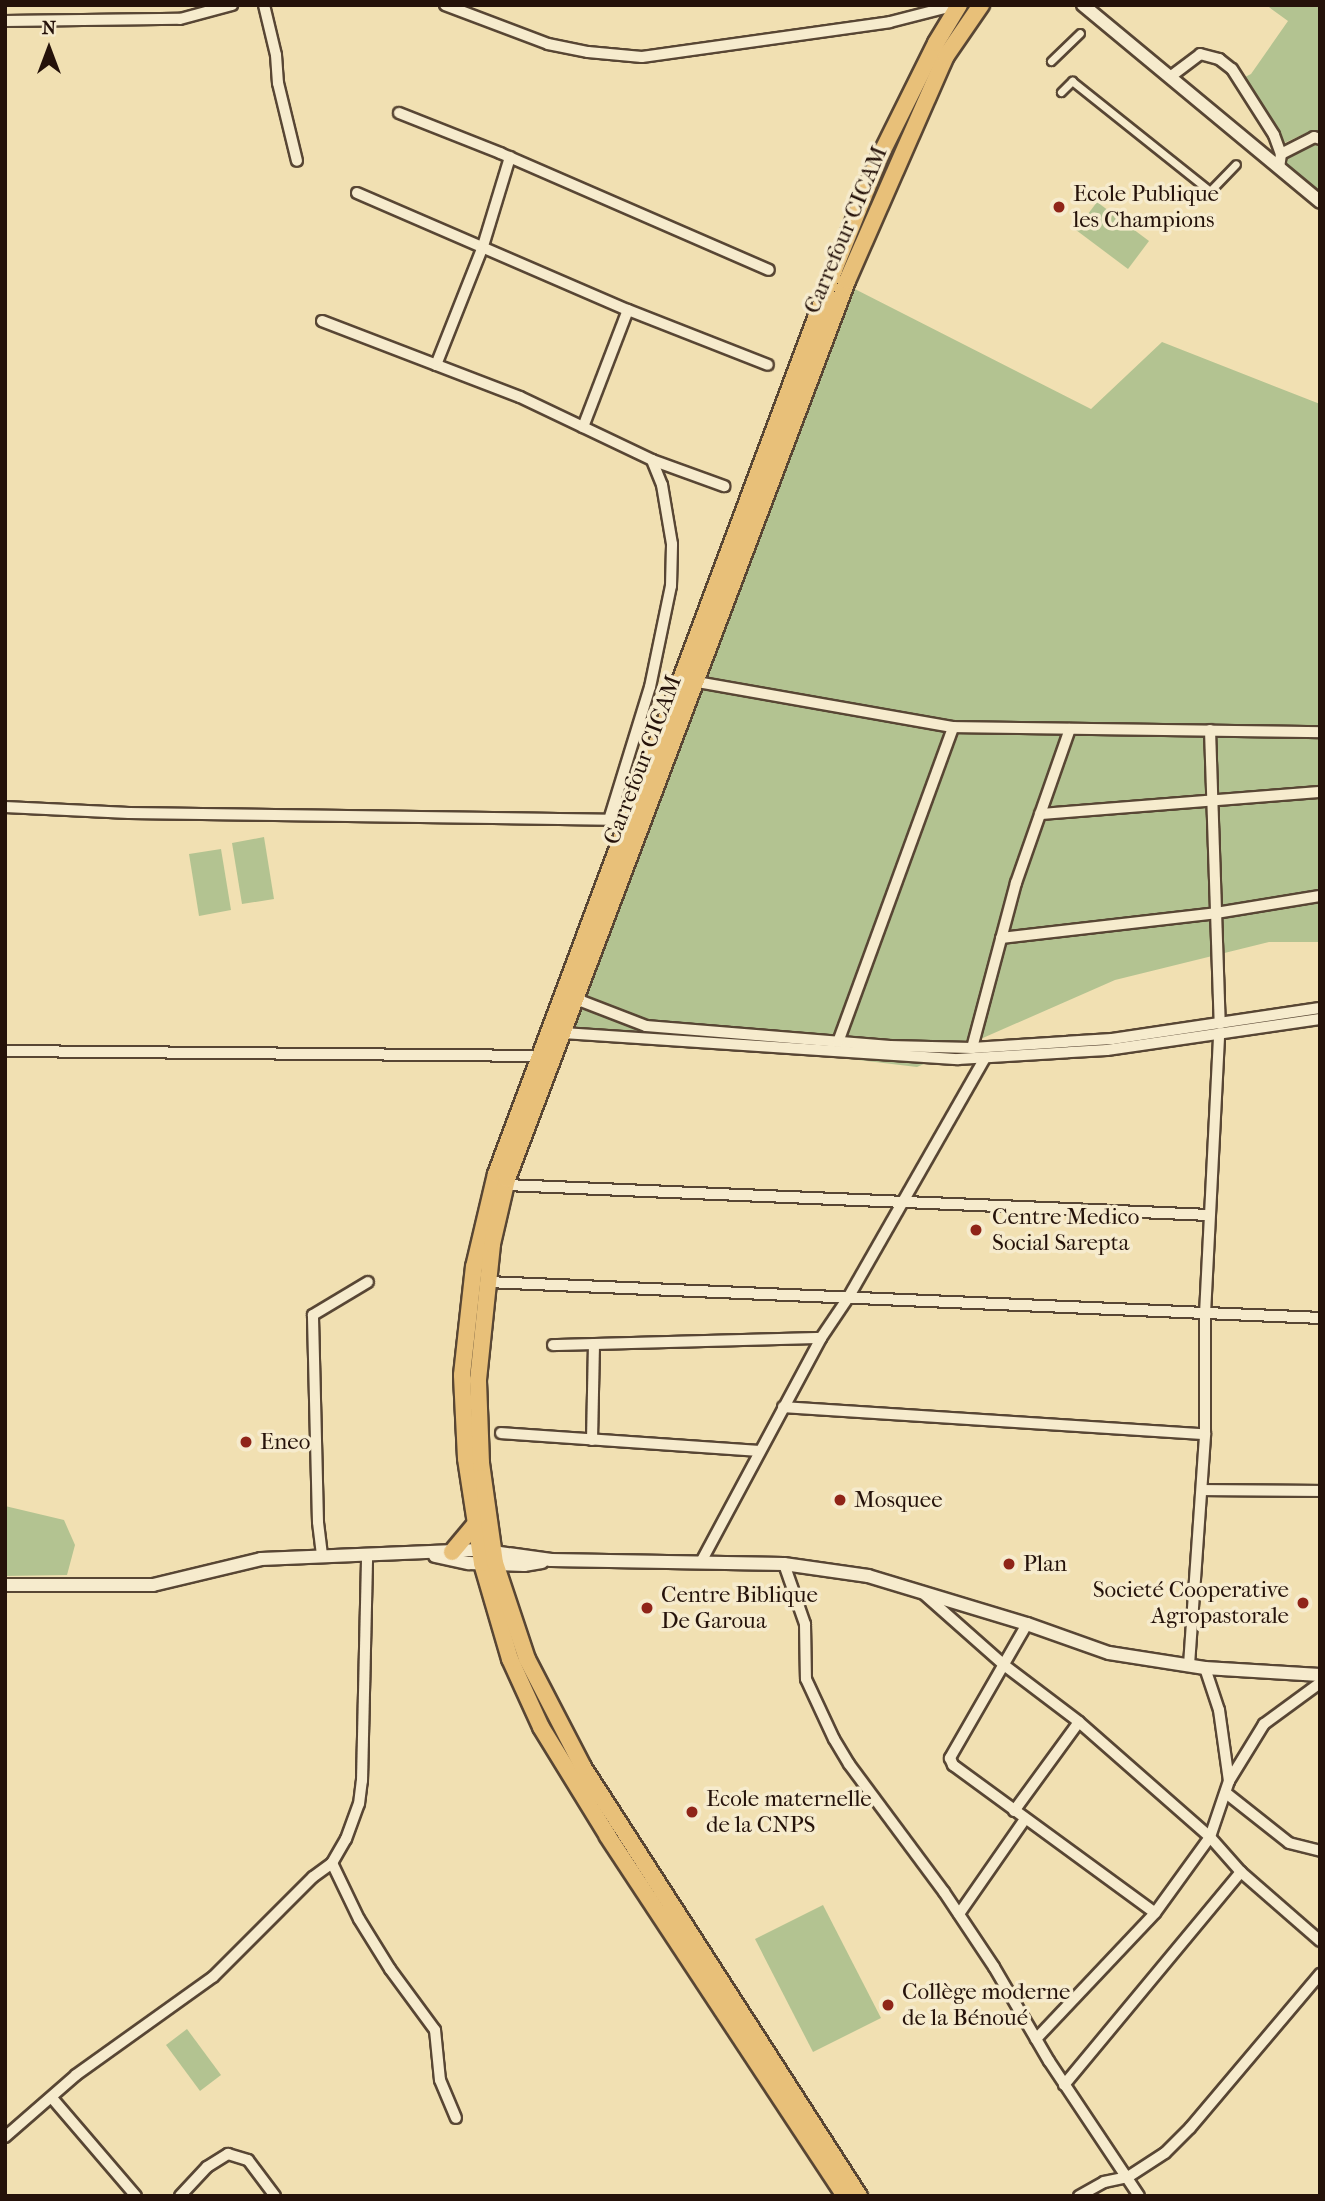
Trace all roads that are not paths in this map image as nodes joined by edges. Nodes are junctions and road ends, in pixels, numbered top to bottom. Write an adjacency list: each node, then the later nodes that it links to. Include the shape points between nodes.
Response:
1 (232, 5): 7 (street, via 180,19)
2 (264, 5): 16 (street)
3 (445, 5): 4 (street, via 548,44 642,57 890,22)
4 (958, 5): 40 (main road, via 879,158 671,699)
5 (981, 5): 30 (main road, Carrefour CICAM, via 946,56 847,281)
6 (1083, 5): 10 (street)
7 (5, 21)
8 (1080, 33): 9 (street)
9 (1051, 61)
10 (1170, 77): 14 (street, via 1200,54 1219,59 1232,69 1261,113); 18 (street)
11 (1060, 92): 17 (street, via 1072,82 1210,191)
12 (399, 113): 15 (street)
13 (1318, 136): 14 (street)
14 (1281, 154): 18 (street)
15 (510, 157): 21 (street); 22 (street)
16 (297, 161)
17 (1236, 164)
18 (1279, 167): 20 (street)
19 (356, 193): 21 (street)
20 (1320, 202)
21 (483, 246): 23 (street); 25 (street)
22 (769, 270)
23 (628, 310): 26 (street); 27 (street)
24 (322, 321): 25 (street)
25 (436, 365): 27 (street)
26 (768, 365)
27 (583, 427): 28 (street)
28 (652, 460): 29 (street); 39 (street, via 662,485 672,544 671,586 650,687)
29 (724, 486)
30 (697, 682): 31 (street); 44 (main road, Carrefour CICAM)
31 (953, 727): 32 (street); 49 (street)
32 (1070, 729): 33 (street); 38 (street)
33 (1210, 730): 34 (street); 36 (street)
34 (1320, 732)
35 (1320, 792): 36 (street)
36 (1212, 802): 38 (street); 42 (street)
37 (5, 807): 39 (street)
38 (1040, 814): 43 (street)
39 (610, 820): 40 (street)
40 (628, 826): 52 (main road)
41 (1320, 896): 42 (street)
42 (1216, 913): 43 (street); 47 (street)
43 (1001, 938): 50 (street)
44 (576, 999): 48 (main road, Carrefour CICAM); 49 (street, via 646,1026)
45 (1320, 1008): 47 (street)
46 (1320, 1019): 47 (street)
47 (1219, 1030): 50 (street); 53 (street, via 1107,1050); 56 (street)
48 (563, 1033): 53 (street); 54 (main road, Carrefour CICAM)
49 (838, 1042): 50 (street)
50 (972, 1048)
51 (5, 1051): 52 (street)
52 (541, 1056): 72 (main road, via 496,1174 474,1267 462,1375)
53 (985, 1058): 55 (street)
54 (506, 1185): 55 (street); 58 (main road, Carrefour CICAM)
55 (901, 1203): 56 (street); 59 (street)
56 (1209, 1215): 60 (street)
57 (368, 1282): 74 (street, via 313,1315)
58 (487, 1282): 59 (street); 77 (main road, Carrefour CICAM, via 478,1380)
59 (848, 1298): 60 (street); 62 (street)
60 (1205, 1314): 61 (street); 67 (street)
61 (1320, 1318)
62 (821, 1338): 63 (street); 65 (street)
63 (594, 1343): 64 (street); 68 (street)
64 (553, 1345)
65 (783, 1407): 67 (street); 69 (street)
66 (501, 1433): 68 (street)
67 (1205, 1434): 70 (street)
68 (592, 1440): 69 (street)
69 (758, 1451): 78 (street)
70 (1202, 1490): 71 (street); 84 (street)
71 (1320, 1491)
72 (475, 1523): 73 (main road); 77 (main road)
73 (452, 1552): 75 (street); 77 (street)
74 (322, 1555): 76 (street); 80 (street, via 261,1559 153,1586)
75 (428, 1555): 76 (street); 77 (street, via 458,1562)
76 (367, 1556): 95 (street, via 362,1781 353,1825)
77 (487, 1557): 78 (street, via 524,1565 551,1560); 104 (main road, via 527,1659 583,1767)
78 (701, 1562): 79 (street)
79 (784, 1564): 81 (street, via 867,1576); 98 (street, via 805,1623 806,1679 834,1739)
80 (5, 1585)
81 (919, 1590): 82 (street); 83 (street)
82 (1027, 1623): 83 (street); 84 (street, via 1110,1653)
83 (1004, 1665): 88 (street); 91 (street, via 950,1758)
84 (1189, 1665): 85 (street)
85 (1205, 1668): 86 (street); 89 (street, via 1219,1710)
86 (1320, 1675)
87 (1320, 1682): 89 (street, via 1264,1724)
88 (1079, 1722): 91 (street); 93 (street)
89 (1229, 1781): 90 (street)
90 (1226, 1793): 93 (street); 94 (street, via 1289,1843)
91 (1014, 1811): 92 (street)
92 (1025, 1819): 97 (street); 98 (street)
93 (1210, 1837): 96 (street); 97 (street)
94 (1320, 1851)
95 (332, 1863): 103 (street, via 214,1977 76,2075); 105 (street, via 359,1919 435,2030 440,2081)
96 (1241, 1872): 99 (street); 102 (street)
97 (1155, 1913): 101 (street)
98 (959, 1914): 101 (street)
99 (1320, 1941)
100 (1320, 1974): 107 (street, via 1190,2128 1165,2153)
101 (1036, 2039): 102 (street)
102 (1064, 2085): 107 (street)
103 (52, 2098): 106 (street); 108 (street)
104 (794, 2107): 111 (main road); 112 (main road)
105 (456, 2118)
106 (5, 2137)
107 (1128, 2177): 113 (street, via 1104,2182); 114 (street)
108 (136, 2196)
109 (180, 2196): 110 (street, via 207,2167 228,2154 248,2160)
110 (275, 2196)
111 (845, 2196)
112 (859, 2196)
113 (1079, 2196)
114 (1139, 2196)

